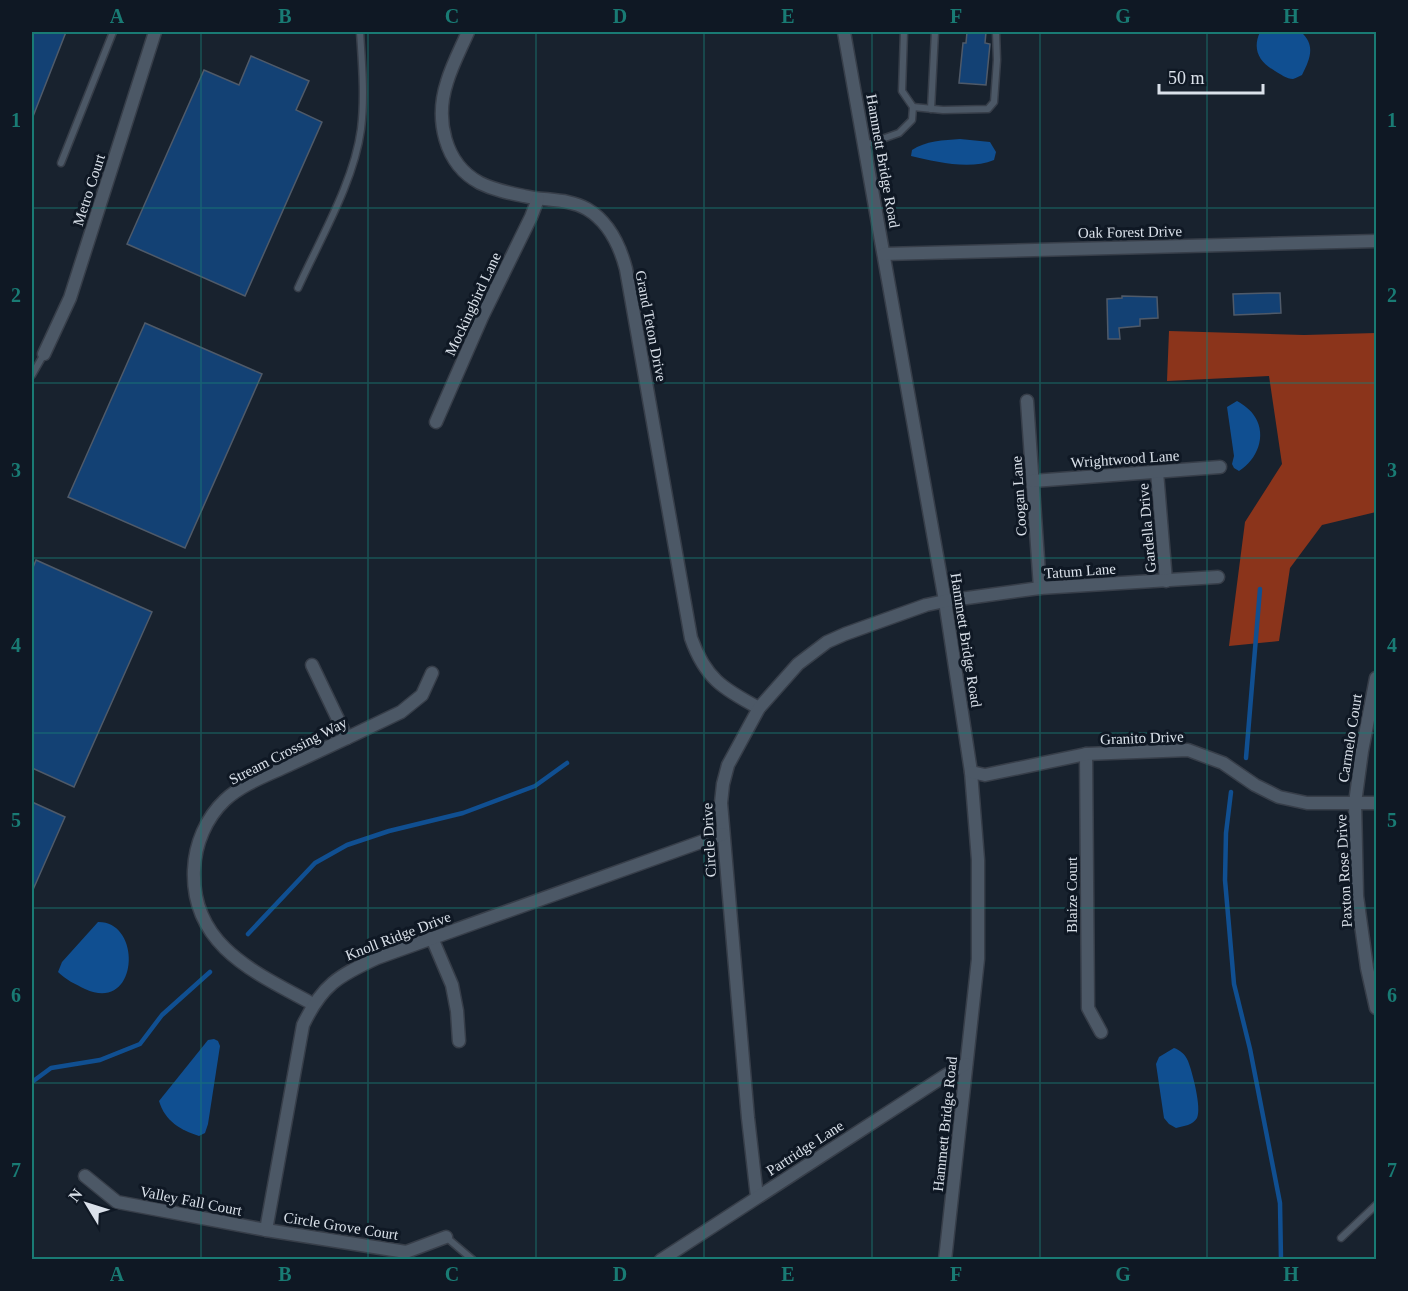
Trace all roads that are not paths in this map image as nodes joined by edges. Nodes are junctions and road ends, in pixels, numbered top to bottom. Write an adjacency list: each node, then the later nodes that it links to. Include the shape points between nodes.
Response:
1 (113, 32): 12 (lane)
2 (155, 32): 17 (street, Metro Court, via 70,298)
3 (360, 32): 16 (lane, via 364,87 352,170)
4 (468, 32): 13 (street, Grand Teton Drive, via 447,81 442,104 442,124 451,156 480,183)
5 (844, 32): 11 (street, Hammett Bridge Road)
6 (904, 32): 9 (lane, via 902,91)
7 (935, 32): 10 (lane)
8 (996, 32): 10 (lane, via 994,102 988,109)
9 (913, 107): 10 (lane); 11 (lane, via 912,120 899,133)
10 (931, 109)
11 (865, 145): 15 (street, Hammett Bridge Road)
12 (61, 163)
13 (538, 199): 20 (street, Mockingbird Lane); 31 (street, Grand Teton Drive, via 573,202 588,210 602,221 619,249 650,398 691,638 702,665 719,685)
14 (1377, 240): 15 (street, Oak Forest Drive)
15 (884, 254): 27 (street, Hammett Bridge Road)
16 (298, 288)
17 (44, 354): 18 (lane)
18 (32, 375)
19 (1027, 401): 23 (street, Coogan Lane)
20 (436, 422)
21 (1220, 467): 22 (street, Wrightwood Lane)
22 (1157, 472): 23 (street, Wrightwood Lane); 25 (street, Gardella Drive)
23 (1033, 481): 26 (street, Coogan Lane)
24 (1218, 577): 25 (street, Tatum Lane)
25 (1166, 581): 26 (street, Tatum Lane)
26 (1040, 588): 27 (street, Tatum Lane)
27 (945, 601): 31 (street, Circle Drive, via 827,642 798,664); 34 (street, Hammett Bridge Road)
28 (312, 665): 32 (street)
29 (432, 673): 32 (street, Stream Crossing Way, via 422,695 401,712)
30 (1377, 678): 35 (street, Carmelo Court)
31 (759, 708): 37 (street, Circle Drive, via 725,774 721,803)
32 (347, 738): 39 (street, Stream Crossing Way, via 225,800 199,839 194,862 193,886 198,905 215,939 254,972)
33 (1086, 754): 34 (street, Granito Drive, via 985,775); 35 (street, Granito Drive, via 1188,750 1223,763 1279,797 1307,803); 41 (street, Blaize Court, via 1088,1008)
34 (971, 772): 43 (street, Hammett Bridge Road, via 979,910 978,959)
35 (1355, 803): 36 (street, Granito Drive); 40 (street, Paxton Rose Drive, via 1357,896)
36 (1377, 803)
37 (723, 834): 38 (street, Knoll Ridge Drive); 45 (street, Circle Drive)
38 (432, 938): 39 (street, Knoll Ridge Drive, via 345,973 326,987); 42 (street, via 452,985)
39 (313, 1004): 47 (street, Knoll Ridge Drive, via 303,1025)
40 (1377, 1008)
41 (1101, 1032)
42 (459, 1041)
43 (966, 1064): 45 (street, Partridge Lane); 52 (street, Hammett Bridge Road)
44 (85, 1176): 47 (street, Valley Fall Court, via 117,1202)
45 (757, 1197): 51 (street, Partridge Lane)
46 (1377, 1205): 49 (lane)
47 (266, 1230): 48 (street, Circle Grove Court, via 406,1252)
48 (446, 1237): 50 (lane)
49 (1341, 1238)
50 (473, 1260)
51 (661, 1260)
52 (945, 1260)

